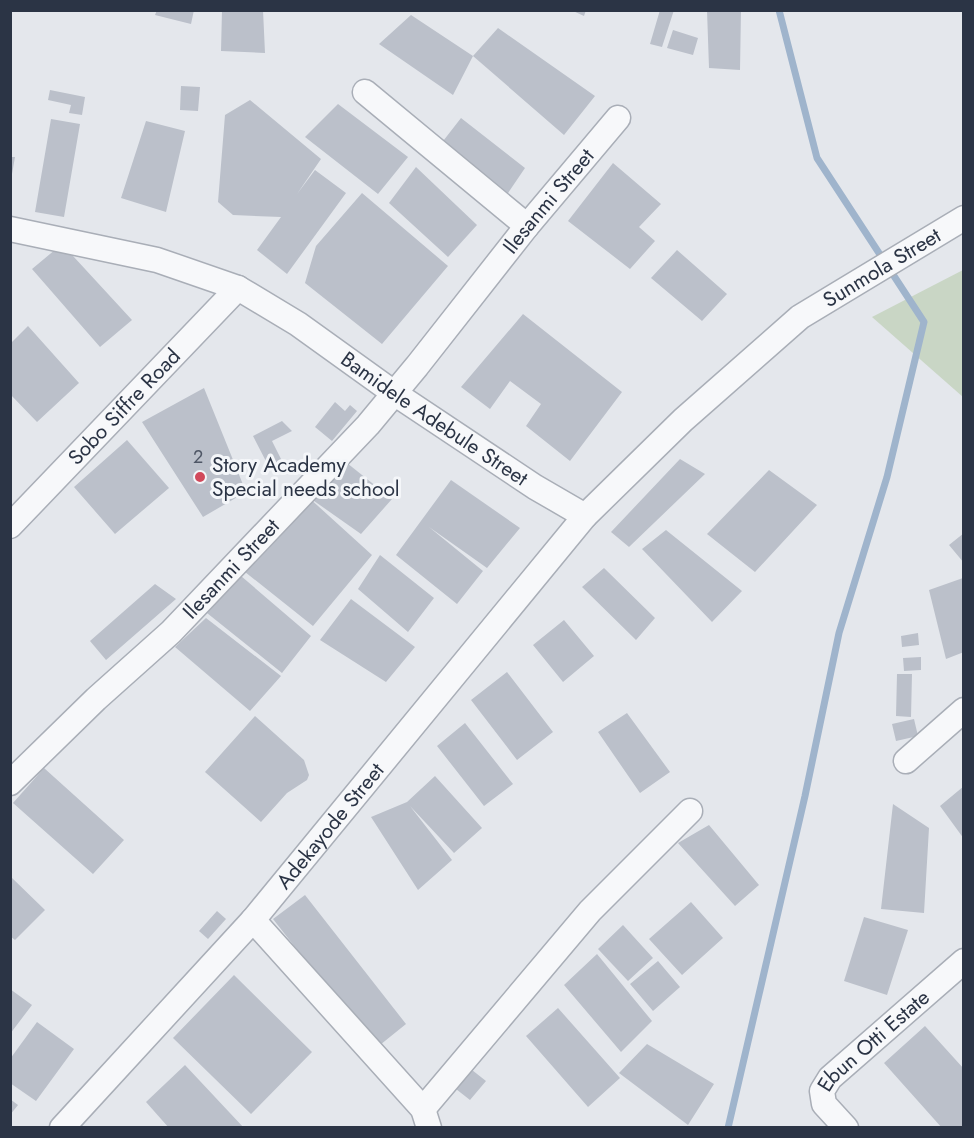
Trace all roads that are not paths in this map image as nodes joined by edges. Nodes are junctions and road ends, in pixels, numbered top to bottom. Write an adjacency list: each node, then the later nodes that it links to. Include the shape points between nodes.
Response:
1 (365, 92): 4 (street)
2 (618, 118): 4 (street, Ilesanmi Street)
3 (963, 218): 8 (street, Sunmola Street, via 800,317 683,420)
4 (527, 226): 7 (street, Ilesanmi Street)
5 (10, 229): 6 (street, Bamidele Adebule Street, via 157,260)
6 (238, 288): 7 (street, Bamidele Adebule Street, via 298,324); 9 (street, Sobo Siffre Road)
7 (394, 393): 8 (street, Bamidele Adebule Street); 12 (street, Ilesanmi Street, via 171,632)
8 (585, 516): 14 (street, Adekayode Street)
9 (10, 526)
10 (963, 710): 11 (street)
11 (906, 760)
12 (10, 783)
13 (690, 811): 16 (street, via 590,911)
14 (253, 920): 16 (street); 17 (street, Adekayode Street)
15 (963, 961): 18 (street, Ebun Otti Estate, via 830,1078 822,1091 824,1104)
16 (426, 1118)
17 (62, 1128)
18 (846, 1128)

